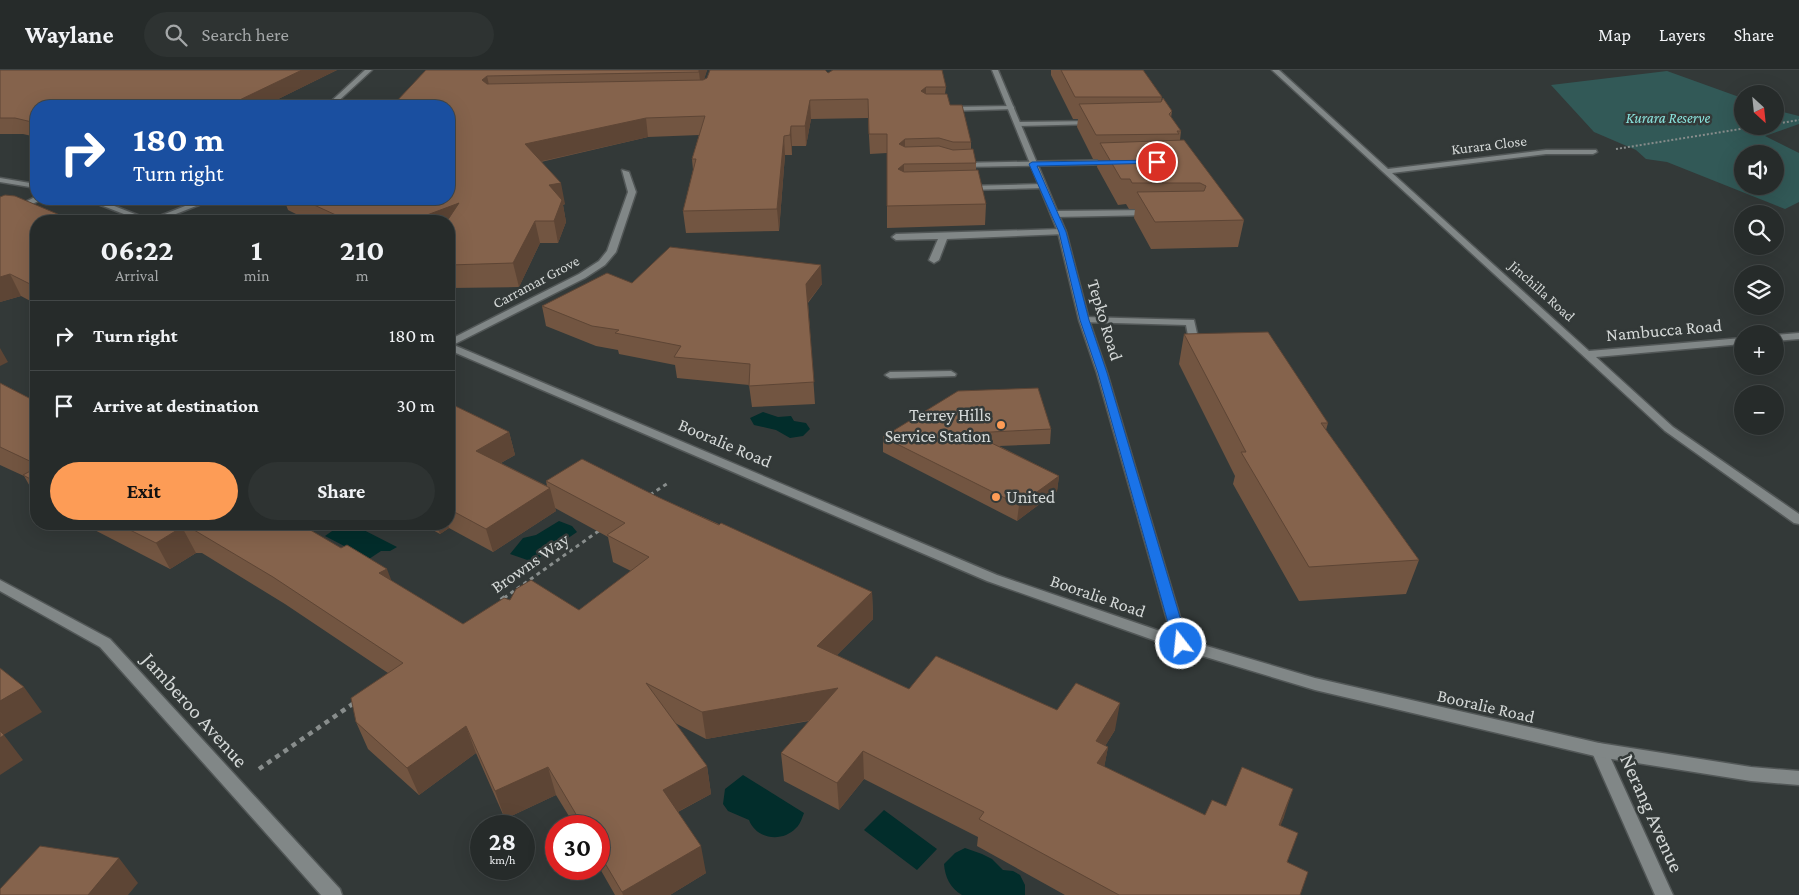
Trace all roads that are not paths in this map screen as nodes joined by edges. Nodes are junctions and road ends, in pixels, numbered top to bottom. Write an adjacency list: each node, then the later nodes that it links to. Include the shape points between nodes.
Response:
1 (370, 70): 4 (street)
2 (995, 70): 5 (street, Tepko Road)
3 (1276, 70): 13 (street, Jinchilla Road)
4 (336, 100)
5 (1012, 108): 6 (street); 8 (street, Tepko Road)
6 (936, 109)
7 (1106, 123): 8 (street)
8 (1019, 124): 11 (street, Tepko Road)
9 (1593, 152): 13 (street, Kurara Close, via 1546,152)
10 (1120, 162): 11 (street)
11 (1032, 164): 12 (street); 17 (street, Tepko Road)
12 (952, 166)
13 (1388, 171): 38 (street, Jinchilla Road)
14 (624, 172): 34 (street, Carramar Grove, via 632,192 611,252 602,263)
15 (0, 180): 16 (street)
16 (30, 185)
17 (1042, 186): 18 (street); 23 (street, Tepko Road)
18 (962, 188)
19 (30, 203): 26 (street)
20 (106, 205): 24 (street)
21 (194, 205): 25 (street)
22 (1158, 213): 23 (street)
23 (1055, 214): 27 (street, Tepko Road)
24 (133, 215)
25 (166, 215)
26 (0, 218)
27 (1062, 232): 28 (street); 31 (street, Tepko Road)
28 (944, 236): 29 (street); 30 (street)
29 (896, 237)
30 (934, 260)
31 (1084, 320): 37 (street, via 1190,322); 43 (street, Tepko Road)
32 (1799, 336): 33 (street)
33 (1784, 337)
34 (455, 342)
35 (1734, 342): 38 (street, Nambucca Road)
36 (455, 348): 43 (street, Booralie Road, via 992,578)
37 (1197, 352)
38 (1588, 354): 41 (street, Jinchilla Road, via 1669,429)
39 (951, 374): 40 (street)
40 (890, 375)
41 (1799, 520)
42 (0, 585): 46 (street, Jamberoo Avenue, via 105,643)
43 (1181, 644): 44 (street, Booralie Road, via 1316,684)
44 (1599, 750): 45 (street, Booralie Road, via 1751,774); 47 (street, Nerang Avenue)
45 (1799, 778)
46 (333, 895)
47 (1664, 895)

